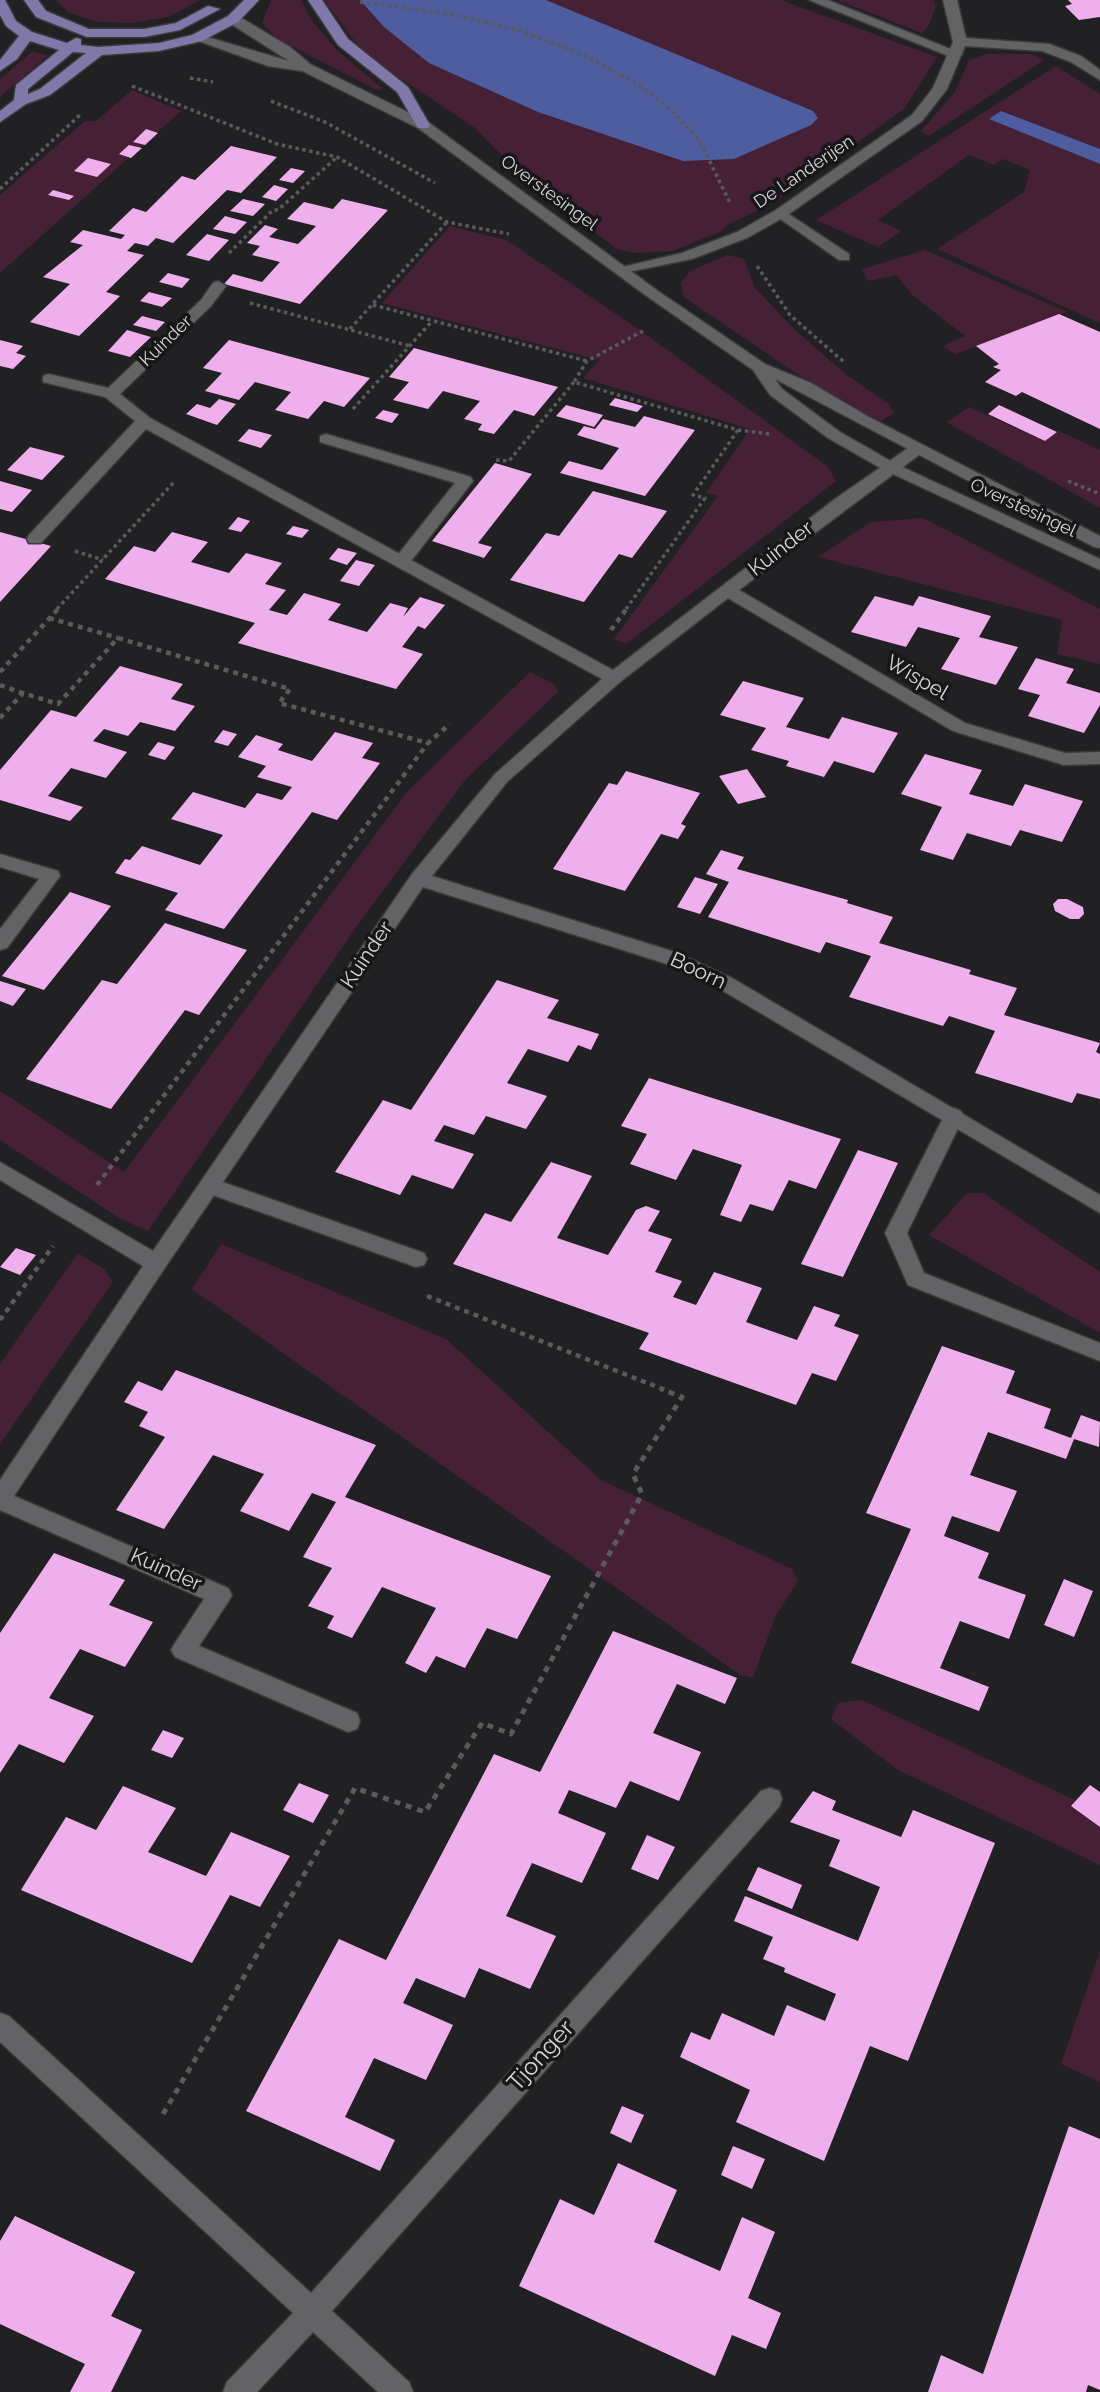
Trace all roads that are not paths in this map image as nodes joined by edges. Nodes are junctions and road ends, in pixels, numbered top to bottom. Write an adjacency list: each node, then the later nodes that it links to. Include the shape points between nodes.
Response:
1 (32, 0): 9 (main road, via 41,14)
2 (252, 0): 8 (main road)
3 (314, 0): 20 (main road, via 343,42 403,90)
4 (816, 0): 13 (street)
5 (950, 0): 13 (street)
6 (0, 3): 10 (main road, via 10,23)
7 (216, 4): 8 (main road); 9 (main road, via 180,26 144,33)
8 (233, 19): 11 (main road); 16 (street, Overstesingel)
9 (87, 33): 12 (main road)
10 (27, 35): 12 (main road); 15 (main road)
11 (197, 38): 14 (main road, via 159,47); 16 (street, Overstesingel, via 273,63)
12 (70, 47): 14 (main road); 18 (main road, via 21,88)
13 (958, 48): 17 (street, via 1044,47); 21 (street, De Landerijen, via 940,89 917,118)
14 (98, 51): 18 (main road, via 45,92)
15 (0, 67)
16 (305, 67): 20 (street, Overstesingel)
17 (1100, 76)
18 (21, 101): 19 (main road)
19 (0, 118)
20 (423, 125): 23 (street, Overstesingel)
21 (781, 214): 22 (street); 23 (street, De Landerijen, via 687,257)
22 (844, 257)
23 (623, 271): 25 (street, Overstesingel)
24 (216, 290): 27 (street, Kuinder)
25 (759, 367): 30 (street, Overstesingel, via 805,386); 31 (street, Overstesingel, via 776,392 834,435)
26 (49, 379): 27 (street)
27 (111, 394): 28 (street)
28 (144, 421): 32 (street); 34 (street)
29 (326, 439): 34 (street, via 465,481)
30 (917, 449): 31 (street, Kuinder); 33 (street, Overstesingel)
31 (890, 467): 35 (street, Overstesingel); 36 (street, Kuinder)
32 (35, 539)
33 (1100, 543)
34 (402, 561): 37 (street)
35 (1100, 565)
36 (728, 591): 37 (street, Kuinder); 38 (street, Wispel, via 959,727 1064,758)
37 (614, 678): 40 (street, Kuinder, via 502,778)
38 (1100, 758)
39 (0, 860): 41 (street, via 51,876)
40 (419, 879): 42 (street, Boorn, via 671,958 725,983); 44 (street, Kuinder)
41 (0, 943)
42 (954, 1116): 45 (street, Boorn); 48 (street, via 896,1233 916,1279)
43 (0, 1170): 47 (street)
44 (211, 1186): 46 (street); 47 (street, Kuinder)
45 (1100, 1205)
46 (416, 1259)
47 (156, 1263): 49 (street, Kuinder)
48 (1100, 1352)
49 (0, 1499): 50 (street, Kuinder, via 220,1595 183,1650)
50 (348, 1721)
51 (770, 1800): 53 (street, Tjonger)
52 (0, 2025): 53 (street)
53 (312, 2313): 54 (street, Tjonger); 55 (street)
54 (237, 2392)
55 (400, 2392)

